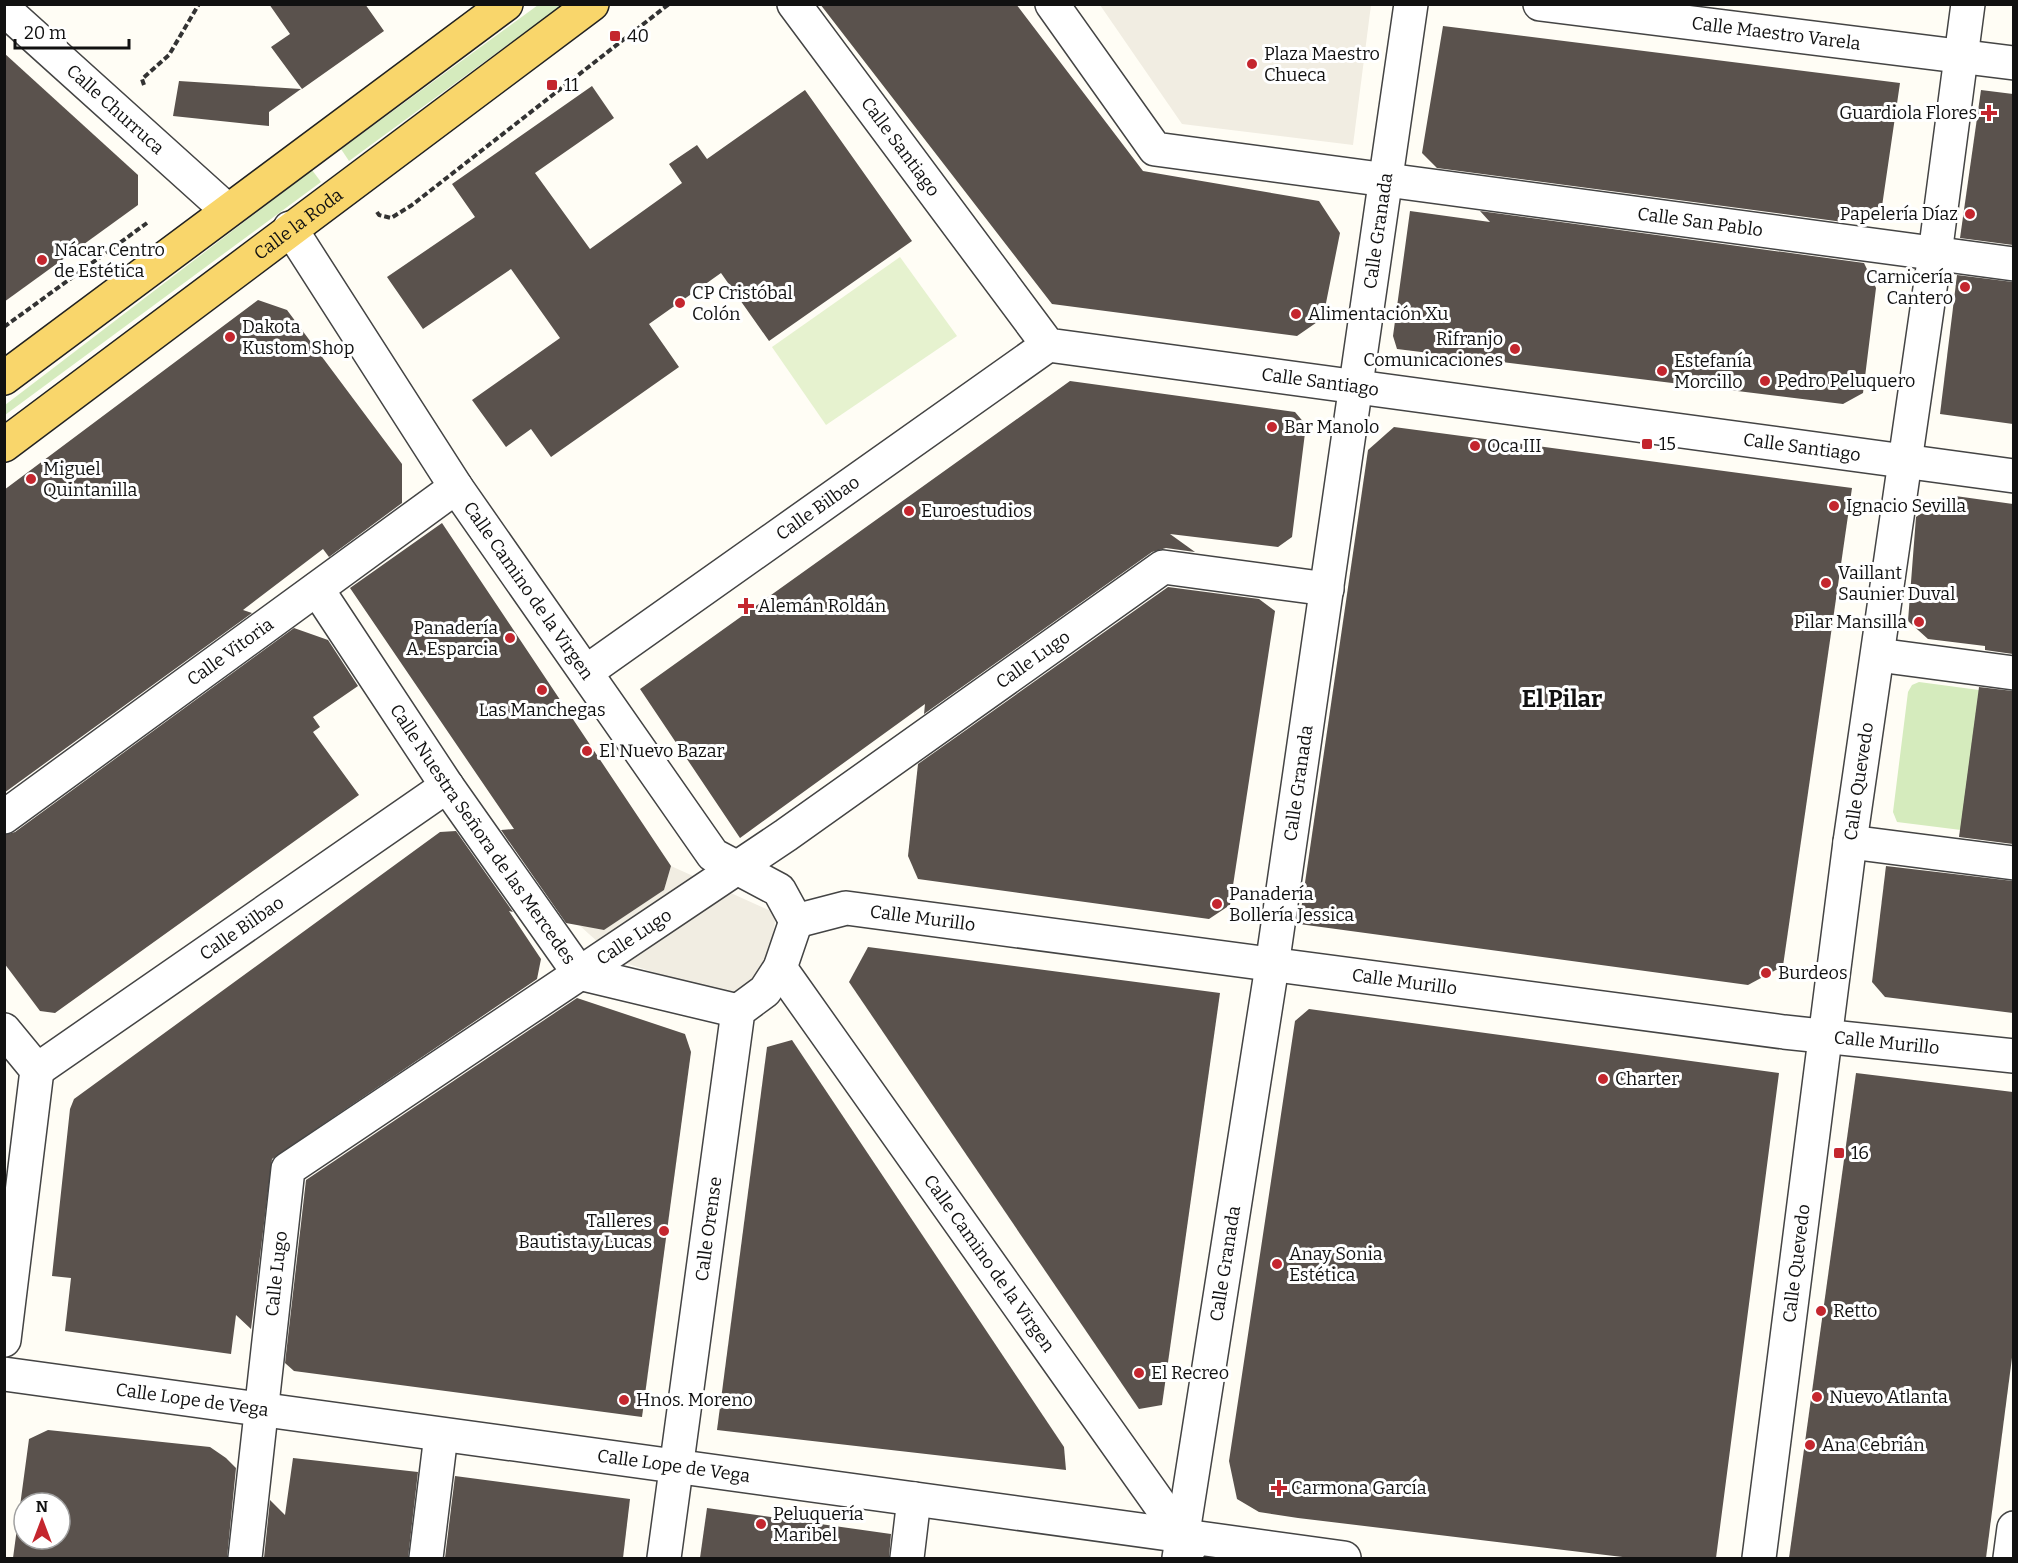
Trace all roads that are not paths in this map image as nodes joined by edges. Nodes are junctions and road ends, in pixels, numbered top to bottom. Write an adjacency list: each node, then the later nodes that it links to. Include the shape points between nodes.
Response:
1 (506, 4): 12 (main road)
2 (592, 4): 13 (main road, Calle la Roda)
3 (794, 4): 16 (street, Calle Santiago)
4 (1052, 4): 11 (street, via 1155,149)
5 (1411, 4): 11 (street, Calle Granada)
6 (1540, 4): 9 (street, Calle Maestro Varela)
7 (1968, 4): 9 (street, Calle Quevedo)
8 (4, 9): 12 (street, Calle Churruca)
9 (1963, 56): 10 (street, Calle Maestro Varela); 14 (street, Calle Quevedo)
10 (2013, 63)
11 (1384, 182): 14 (street, Calle San Pablo); 18 (street, Calle Granada)
12 (227, 210): 17 (main road)
13 (290, 228): 19 (main road, Calle la Roda); 22 (street, Calle Camino de la Virgen)
14 (1935, 254): 15 (street, Calle San Pablo); 20 (street, Calle Quevedo)
15 (2013, 264)
16 (1048, 345): 18 (street, Calle Santiago); 26 (street, Calle Bilbao)
17 (4, 378)
18 (1354, 386): 20 (street, Calle Santiago); 24 (street, Calle Granada)
19 (4, 445)
20 (1904, 461): 21 (street, Calle Santiago); 25 (street, Calle Quevedo)
21 (2013, 476)
22 (456, 487): 23 (street, Calle Vitoria); 26 (street, Calle Camino de la Virgen)
23 (317, 588): 28 (street, Calle Nuestra Señora de las Mercedes); 29 (street, Calle Vitoria)
24 (1327, 589): 32 (street, Calle Lugo, via 1163,567); 34 (street, Calle Granada)
25 (1878, 655): 27 (street); 30 (street, Calle Quevedo)
26 (586, 672): 32 (street, Calle Camino de la Virgen, via 713,855)
27 (2013, 673)
28 (447, 786): 36 (street, Calle Nuestra Señora de las Mercedes); 41 (street, Calle Bilbao)
29 (4, 817)
30 (1850, 842): 31 (street); 39 (street, Calle Quevedo)
31 (2013, 863)
32 (736, 867): 33 (street, Calle Camino de la Virgen, via 779,890); 36 (street, Calle Lugo)
33 (796, 921): 34 (street, Calle Murillo, via 846,908); 35 (street)
34 (1272, 966): 39 (street, Calle Murillo); 49 (street, Calle Granada)
35 (780, 968): 37 (street, via 765,991); 49 (street, Calle Camino de la Virgen)
36 (579, 973): 37 (street, Calle Nuestra Señora de las Mercedes); 44 (street, Calle Lugo, via 288,1169)
37 (738, 1011): 46 (street, Calle Orense)
38 (4, 1030): 41 (street)
39 (1824, 1037): 40 (street, Calle Murillo); 55 (street, Calle Quevedo)
40 (2013, 1056)
41 (37, 1070): 42 (street)
42 (4, 1340)
43 (4, 1374): 44 (street, Calle Lope de Vega)
44 (262, 1410): 45 (street, Calle Lope de Vega); 50 (street, Calle Lugo)
45 (441, 1435): 46 (street, Calle Lope de Vega); 51 (street)
46 (675, 1466): 47 (street, Calle Lope de Vega); 52 (street, Calle Orense)
47 (914, 1499): 49 (street, Calle Lope de Vega); 53 (street)
48 (2013, 1528): 56 (street)
49 (1186, 1551): 54 (street, Calle Lope de Vega)
50 (245, 1558)
51 (426, 1558)
52 (664, 1558)
53 (907, 1558)
54 (1344, 1558)
55 (1759, 1558)
56 (2010, 1558)

